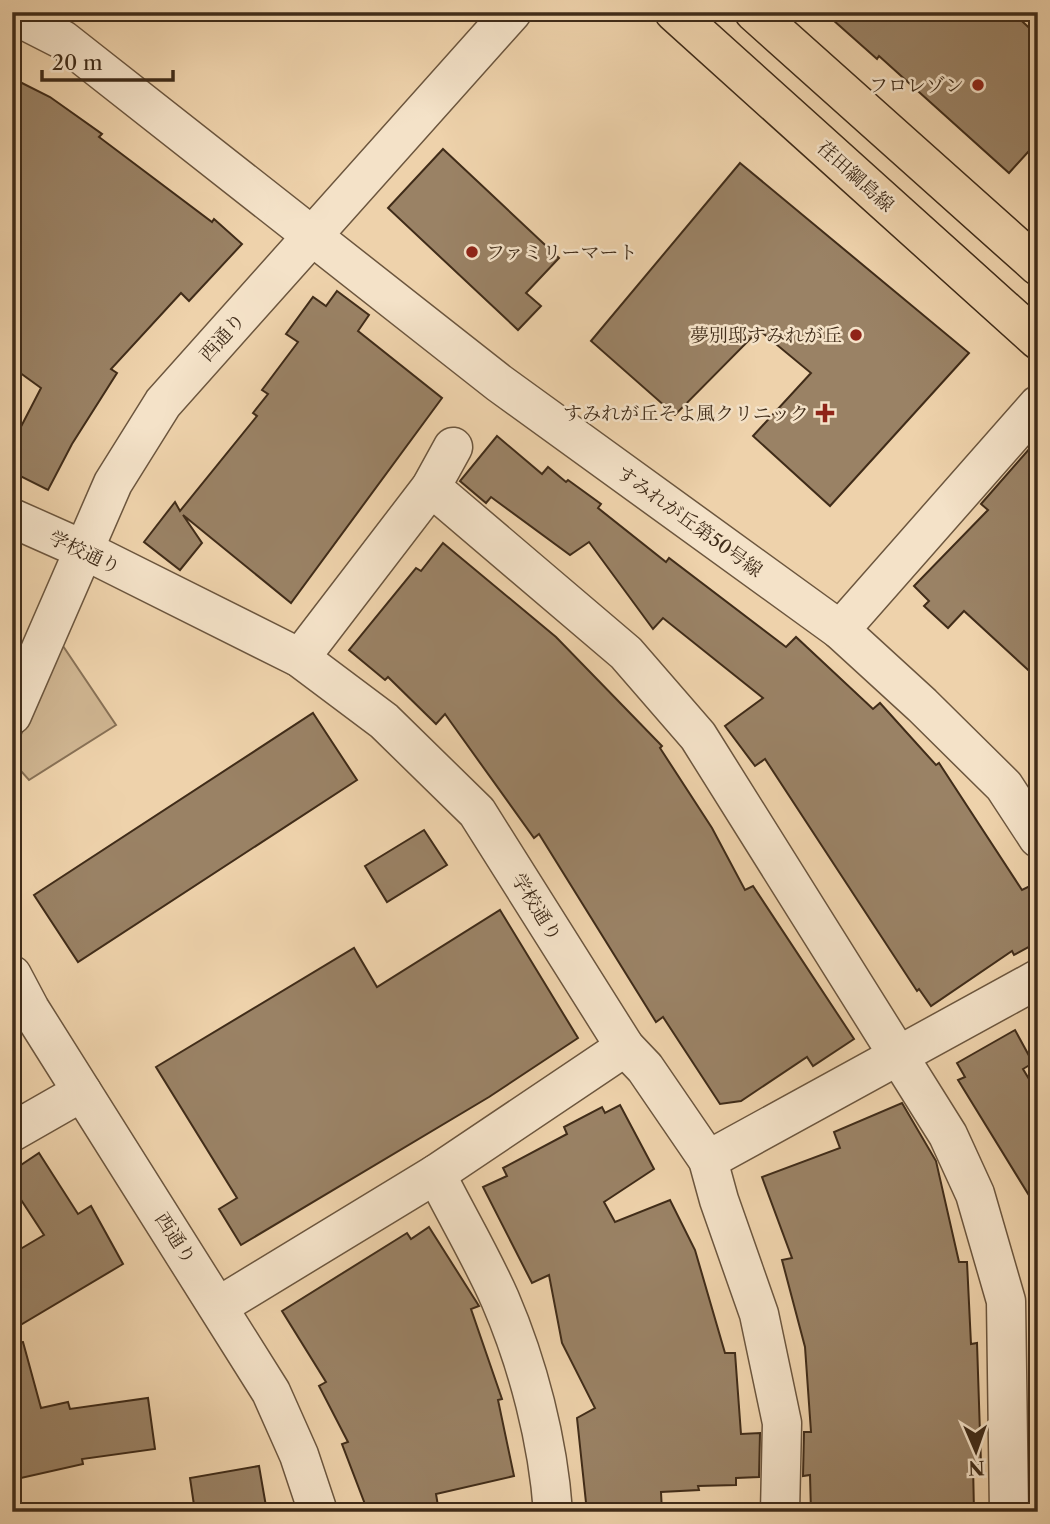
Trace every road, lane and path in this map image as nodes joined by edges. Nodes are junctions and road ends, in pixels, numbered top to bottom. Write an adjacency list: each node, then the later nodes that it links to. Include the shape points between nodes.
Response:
1 (512, 12): 5 (street, 西通り)
2 (674, 12): 7 (main road, 荏田綱島線)
3 (754, 12): 6 (main road)
4 (12, 14): 5 (street, すみれが丘第50号線, via 64,40)
5 (313, 235): 12 (street, 西通り, via 163,403 119,473); 13 (street, すみれが丘第50号線, via 499,383)
6 (1038, 266)
7 (1038, 340)
8 (1038, 405): 13 (street)
9 (453, 447): 10 (street)
10 (430, 487): 14 (street); 20 (street, via 626,653 698,736)
11 (12, 518): 12 (street, 学校通り)
12 (84, 550): 14 (street, 学校通り); 15 (street, 西通り)
13 (840, 630): 16 (street, すみれが丘第50号線, via 1004,786)
14 (300, 658): 19 (street, 学校通り, via 384,721 477,812)
15 (12, 715)
16 (1038, 838)
17 (12, 975): 21 (street, 西通り)
18 (1038, 979): 20 (street)
19 (625, 1047): 23 (street, 学校通り); 24 (street)
20 (900, 1054): 23 (street); 29 (street, via 948,1135 975,1194 1006,1301)
21 (82, 1092): 22 (street); 25 (street, 西通り)
22 (12, 1132)
23 (708, 1160): 28 (street, 学校通り, via 759,1314 782,1423)
24 (436, 1174): 25 (street); 27 (street, via 508,1322 541,1430)
25 (219, 1306): 26 (street, 西通り, via 271,1392)
26 (318, 1512)
27 (553, 1512)
28 (780, 1512)
29 (1009, 1512)

